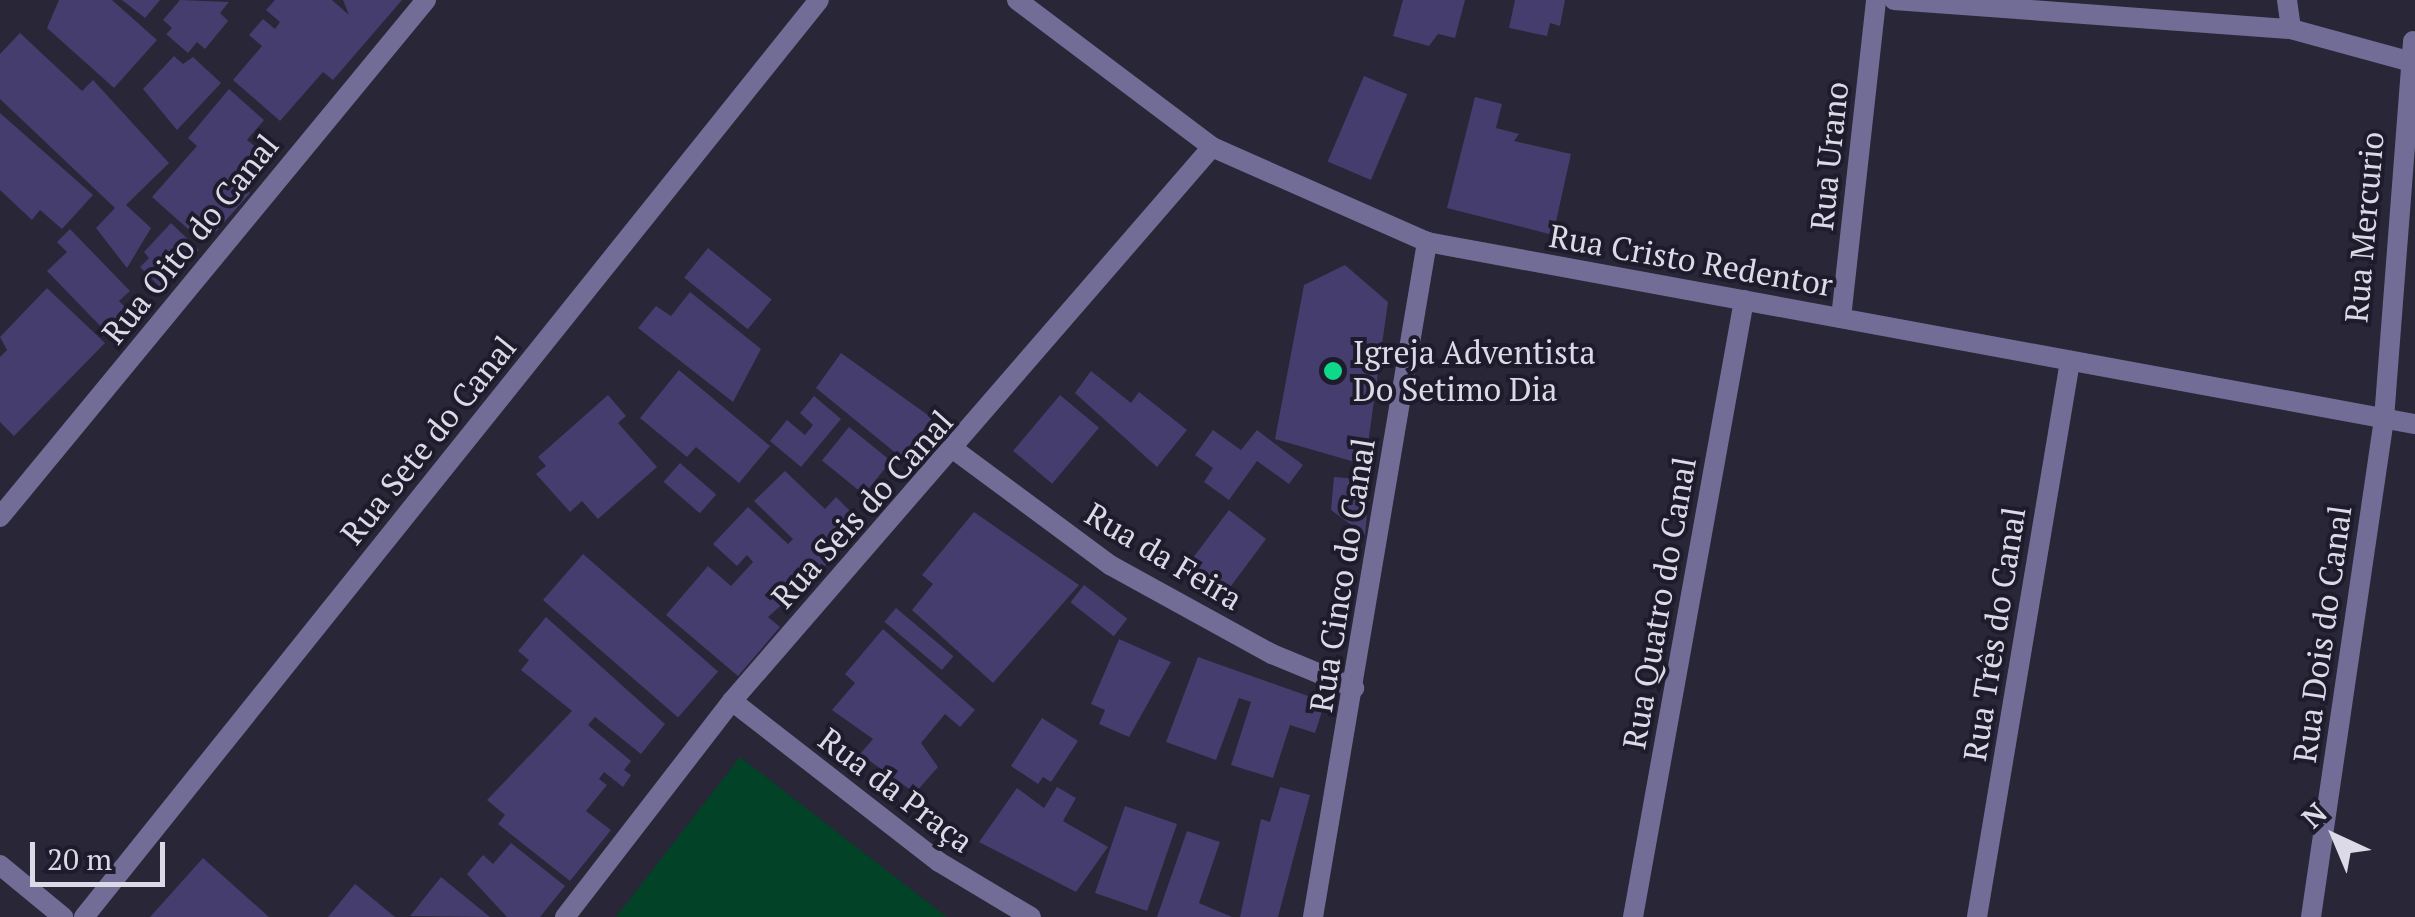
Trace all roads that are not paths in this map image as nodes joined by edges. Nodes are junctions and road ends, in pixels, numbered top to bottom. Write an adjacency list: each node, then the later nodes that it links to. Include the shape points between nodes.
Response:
1 (426, 0): 17 (street, Rua Oito do Canal)
2 (819, 0): 22 (street, Rua Sete do Canal)
3 (1017, 0): 9 (street, Rua Cristo Redentor)
4 (1876, 0): 12 (street, Rua Urano)
5 (1894, 0): 7 (street)
6 (2287, 0): 7 (street)
7 (2291, 28): 8 (street, via 2370,48)
8 (2413, 51): 14 (street, Rua Mercurio)
9 (1212, 147): 10 (street, Rua Cristo Redentor); 16 (street, Rua Seis do Canal)
10 (1427, 242): 11 (street, Rua Cristo Redentor); 18 (street, Rua Cinco do Canal)
11 (1744, 300): 12 (street, Rua Cristo Redentor); 26 (street, Rua Quatro do Canal)
12 (1840, 318): 13 (street, Rua Cristo Redentor)
13 (2070, 361): 14 (street, Rua Cristo Redentor); 27 (street, Rua Três do Canal)
14 (2384, 419): 15 (street, Rua Cristo Redentor); 28 (street, Rua Dois do Canal)
15 (2415, 424)
16 (956, 450): 18 (street, Rua da Feira, via 1110,564 1272,654); 19 (street, Rua Seis do Canal)
17 (0, 516)
18 (1354, 688): 25 (street, Rua Cinco do Canal)
19 (732, 701): 23 (street, Rua Seis do Canal); 24 (street, Rua da Praça, via 939,862)
20 (0, 865): 21 (street)
21 (63, 917)
22 (84, 917)
23 (565, 917)
24 (1031, 917)
25 (1313, 917)
26 (1634, 917)
27 (1978, 917)
28 (2311, 917)

